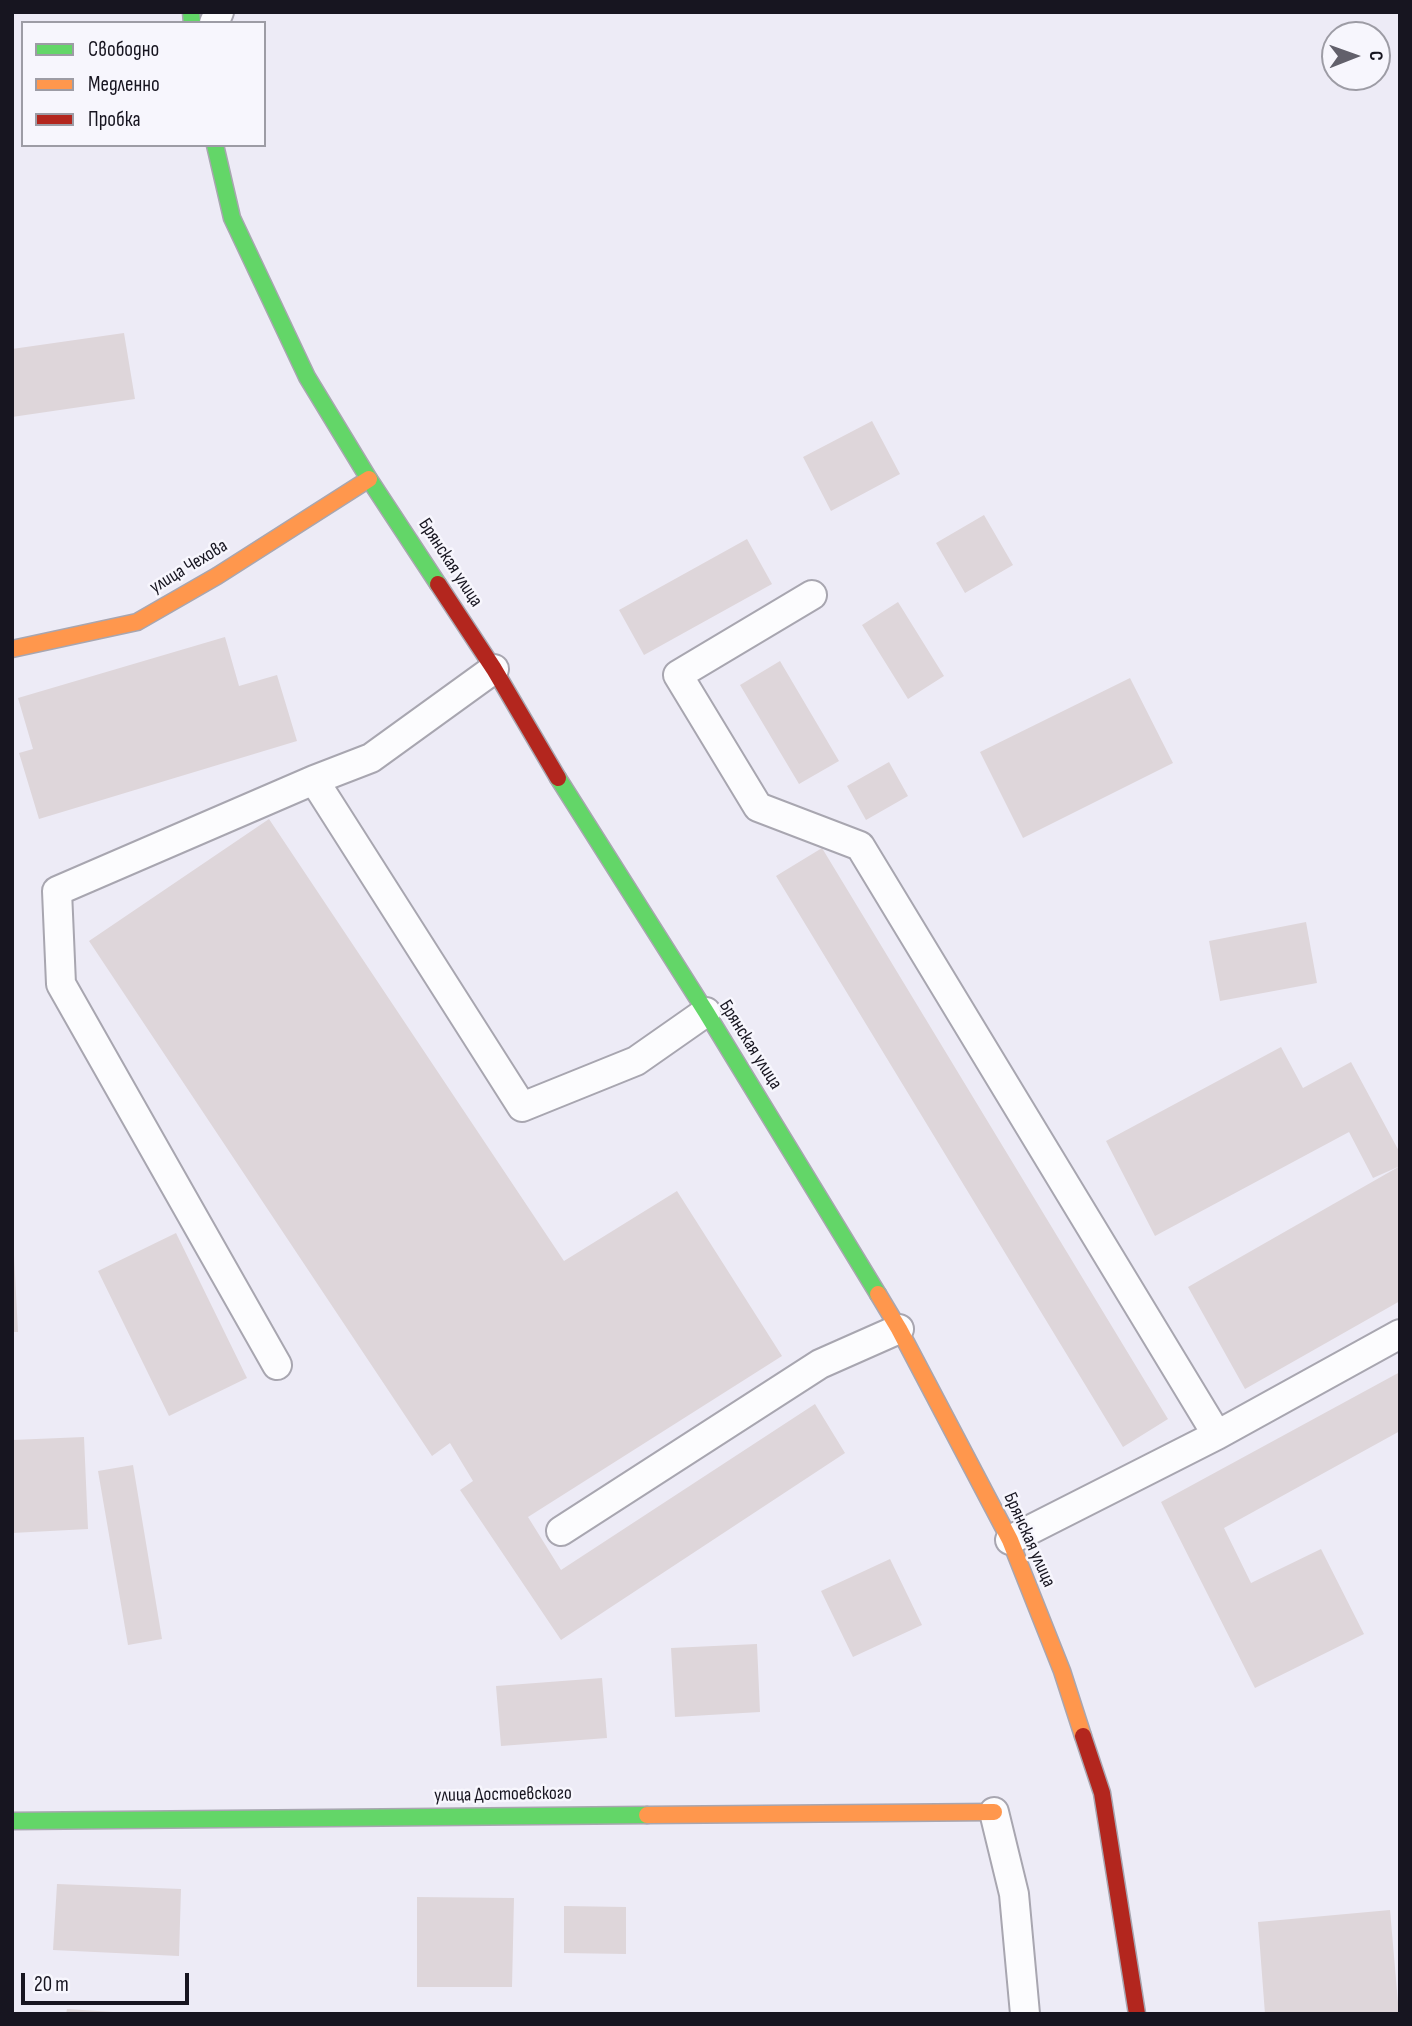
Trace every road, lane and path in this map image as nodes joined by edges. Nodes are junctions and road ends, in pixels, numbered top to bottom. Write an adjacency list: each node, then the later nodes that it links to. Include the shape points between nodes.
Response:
1 (215, 147): 2 (main road, Брянская улица, via 232,218 307,376)
2 (369, 479): 4 (main road, улица Чехова, via 137,621); 5 (main road, Брянская улица)
3 (812, 595): 11 (lane, via 678,676 758,807 860,846)
4 (12, 649)
5 (494, 669): 6 (lane, via 371,758); 7 (main road, Брянская улица)
6 (314, 780): 7 (lane, via 522,1107 636,1061); 10 (lane, via 57,891 61,984)
7 (706, 1012): 8 (main road, Брянская улица)
8 (899, 1329): 12 (lane, via 820,1364); 13 (main road, Брянская улица)
9 (1400, 1334): 11 (lane)
10 (277, 1364)
11 (1217, 1435): 13 (lane)
12 (561, 1531)
13 (1010, 1540): 17 (main road, Брянская улица, via 1062,1671 1102,1793)
14 (994, 1812): 15 (main road, улица Достоевского); 16 (lane, via 1014,1894)
15 (12, 1821)
16 (1025, 2014)
17 (1137, 2014)

